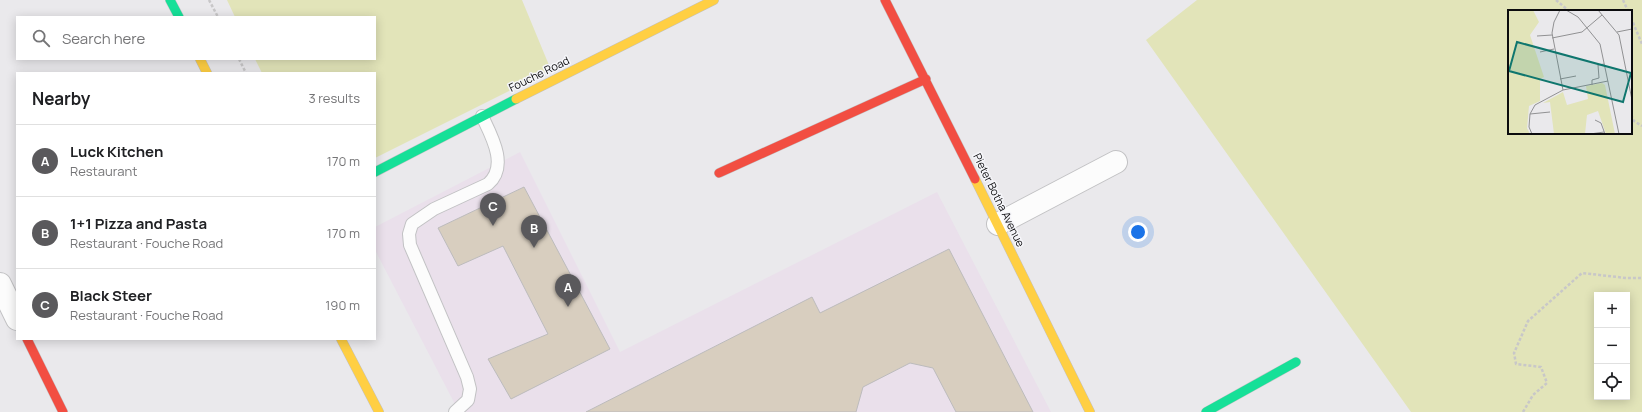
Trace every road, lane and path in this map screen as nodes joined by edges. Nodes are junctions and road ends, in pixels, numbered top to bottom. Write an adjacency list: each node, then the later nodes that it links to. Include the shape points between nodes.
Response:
1 (170, 0): 9 (street)
2 (209, 0): 10 (path)
3 (714, 0): 18 (street, Fouche Road)
4 (885, 0): 17 (street, Pieter Botha Avenue)
5 (1556, 0): 7 (path)
6 (1623, 0): 8 (path)
7 (1568, 10)
8 (1628, 10)
9 (178, 16)
10 (217, 16)
11 (1632, 20): 12 (path)
12 (1642, 44)
13 (200, 60): 15 (street)
14 (240, 60): 16 (path)
15 (206, 72)
16 (246, 72)
17 (926, 79): 23 (street); 24 (street, Pieter Botha Avenue)
18 (482, 116): 22 (street, Fouche Road); 33 (lane, via 496,147 498,165 494,179 434,209 412,224 409,234 410,245 467,377 470,389 468,400)
19 (1632, 117): 20 (path)
20 (1642, 126)
21 (1116, 162): 24 (street)
22 (376, 171)
23 (719, 172)
24 (998, 224): 34 (street, Pieter Botha Avenue)
25 (1642, 278): 36 (path, via 1582,273 1528,321 1514,353 1516,364 1541,367 1548,382 1533,395)
26 (0, 284): 27 (street)
27 (16, 317)
28 (27, 340): 31 (street)
29 (342, 340): 32 (street)
30 (1296, 362): 35 (street)
31 (63, 412)
32 (379, 412)
33 (455, 412)
34 (1090, 412)
35 (1206, 412)
36 (1523, 412)

